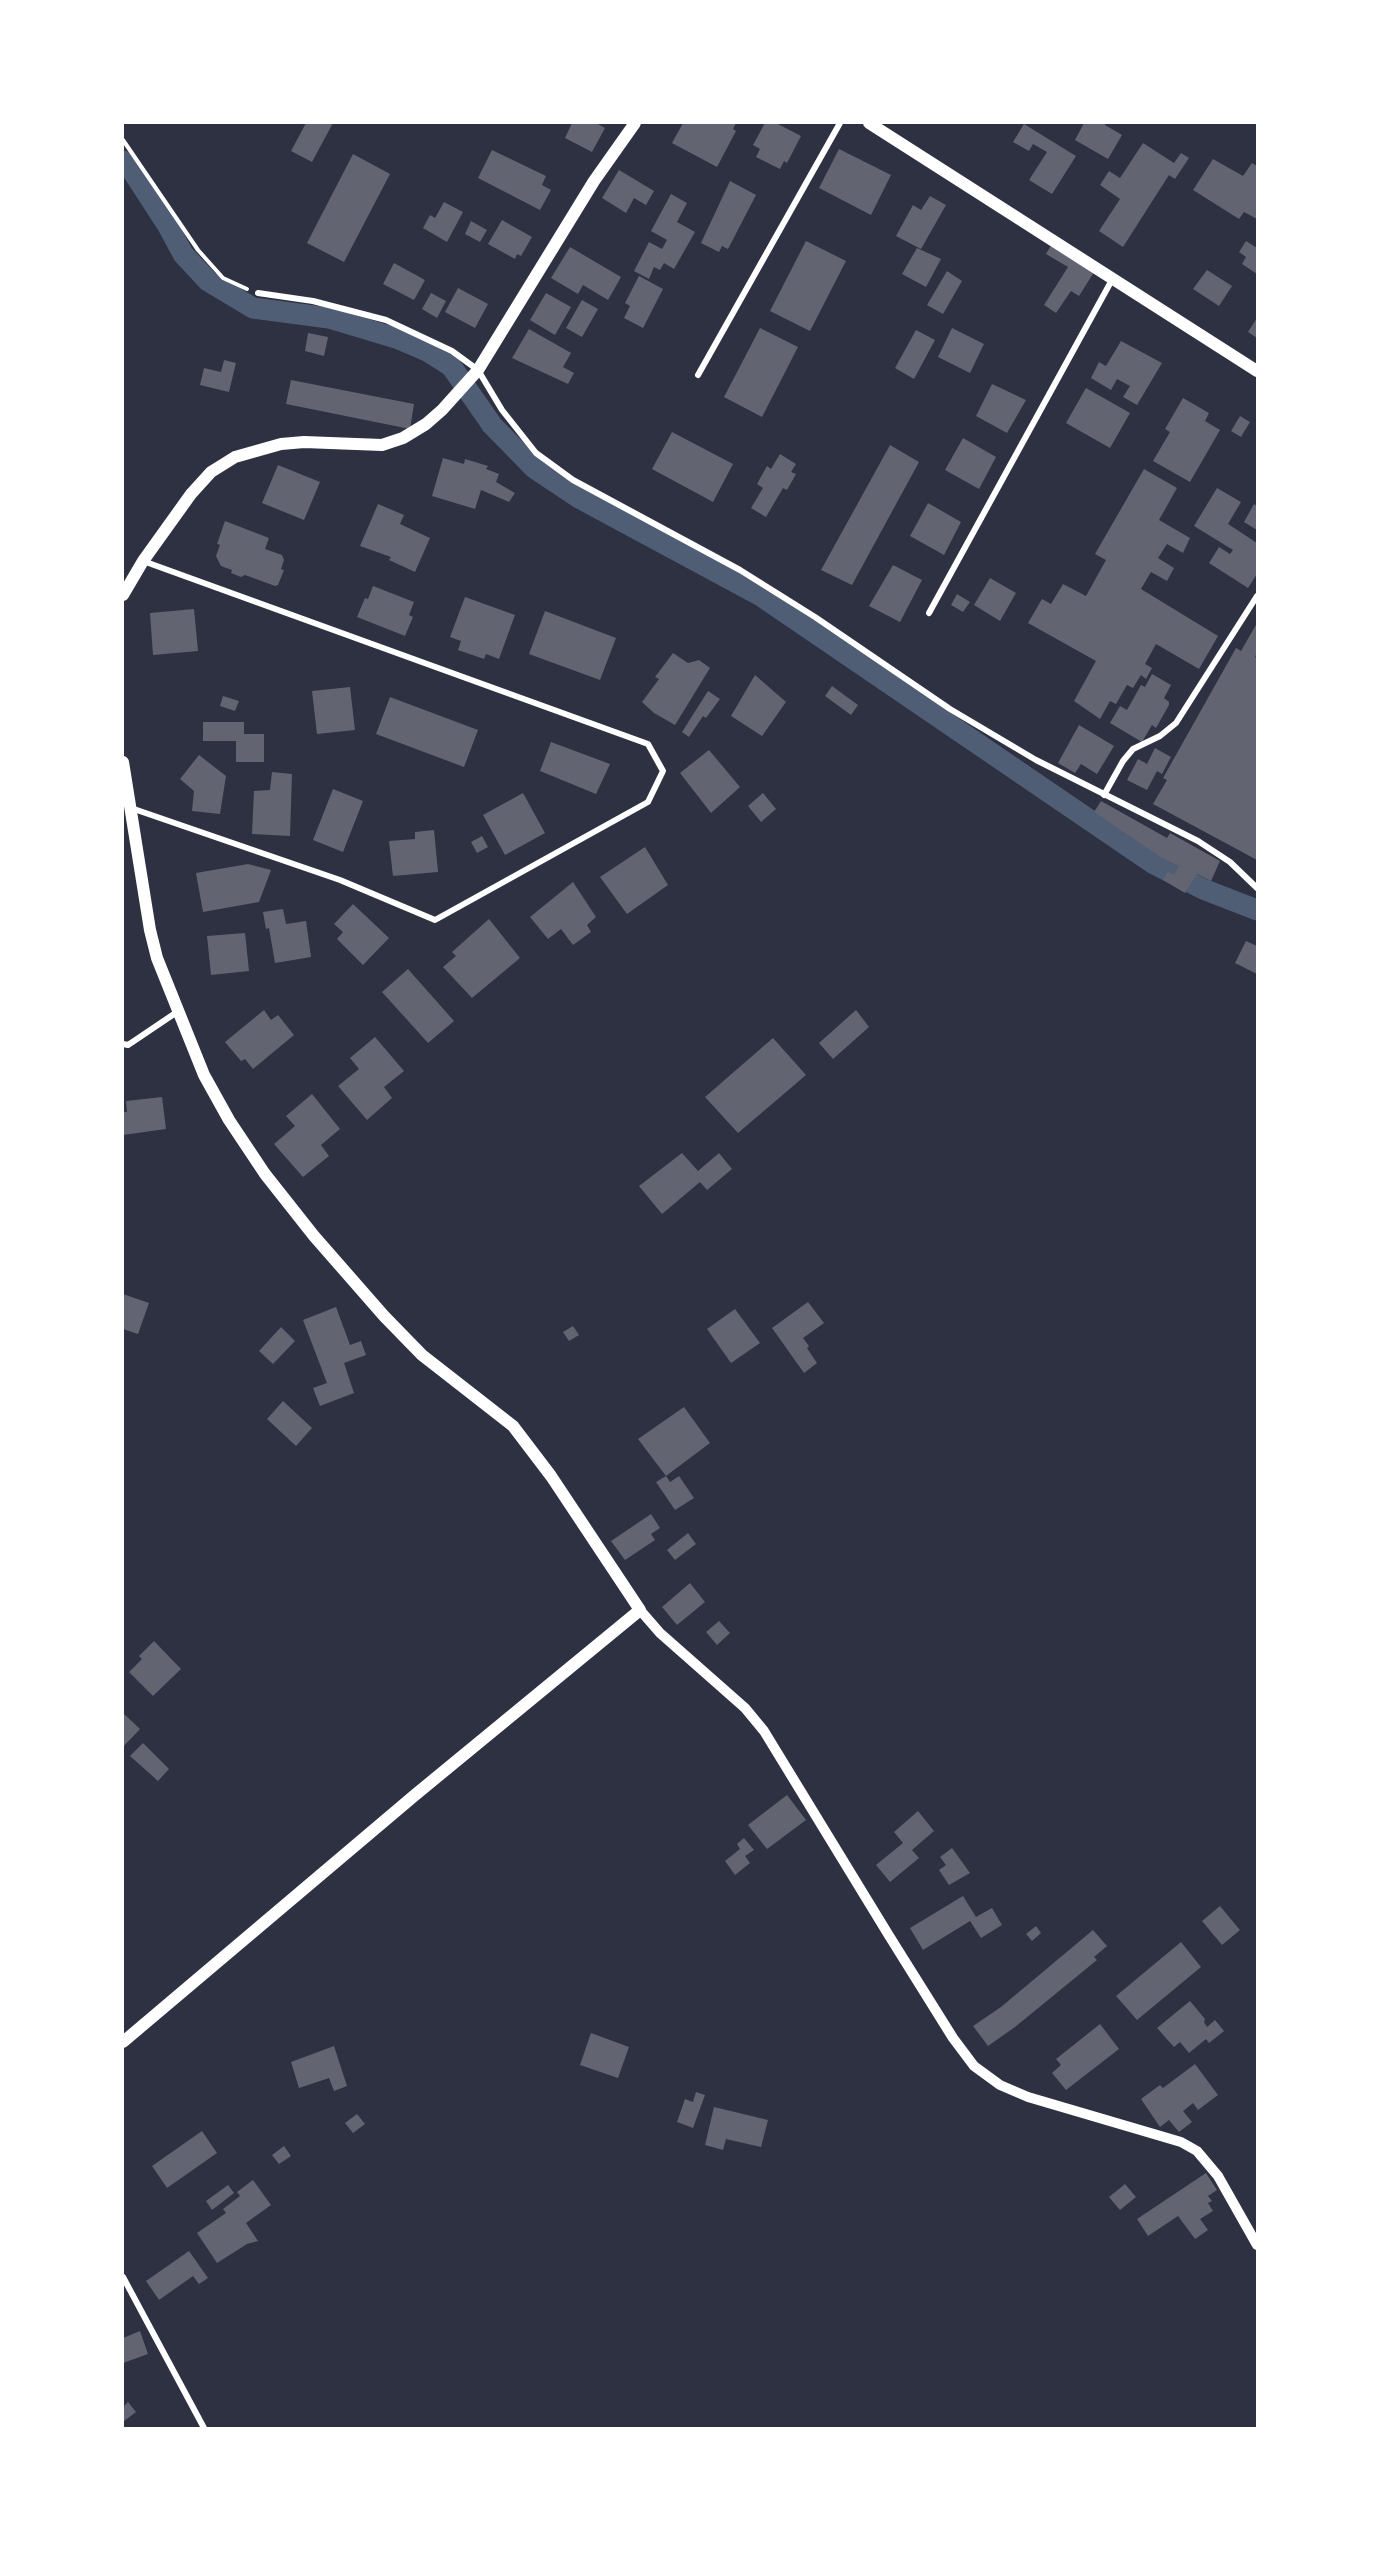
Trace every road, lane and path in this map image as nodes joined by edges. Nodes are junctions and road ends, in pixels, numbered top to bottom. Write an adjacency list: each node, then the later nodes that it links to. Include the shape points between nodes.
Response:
1 (635, 123): 8 (main road, via 594,181)
2 (840, 123): 9 (street)
3 (869, 123): 5 (main road)
4 (123, 140): 6 (path, via 198,250 223,278)
5 (1113, 277): 7 (main road); 13 (street)
6 (258, 293): 8 (street, via 313,301 387,320 431,339)
7 (1257, 371)
8 (474, 374): 10 (main road, via 426,424 403,438 382,445 281,444 235,457 211,472 191,494); 15 (street, via 536,453 573,480 740,570 950,709)
9 (698, 375)
10 (143, 561): 11 (main road); 16 (street, via 648,744 663,771 648,802 435,920 340,880)
11 (123, 595)
12 (1257, 596): 15 (street, via 1176,723 1133,749)
13 (929, 613)
14 (123, 762): 16 (main road)
15 (1104, 795): 17 (street, via 1198,841 1230,862)
16 (130, 808): 18 (main road, via 150,930)
17 (1257, 888)
18 (177, 1012): 19 (street, via 128,1045); 20 (main road, via 209,1084 265,1174 314,1236 422,1355 513,1426)
19 (123, 1044)
20 (640, 1610): 21 (main road); 22 (street, via 660,1633 745,1708 764,1731 929,2001 974,2066 1000,2085 1028,2097 1174,2139 1197,2151 1218,2176)
21 (123, 2042)
22 (1257, 2246)
23 (123, 2277): 24 (street)
24 (204, 2428)

